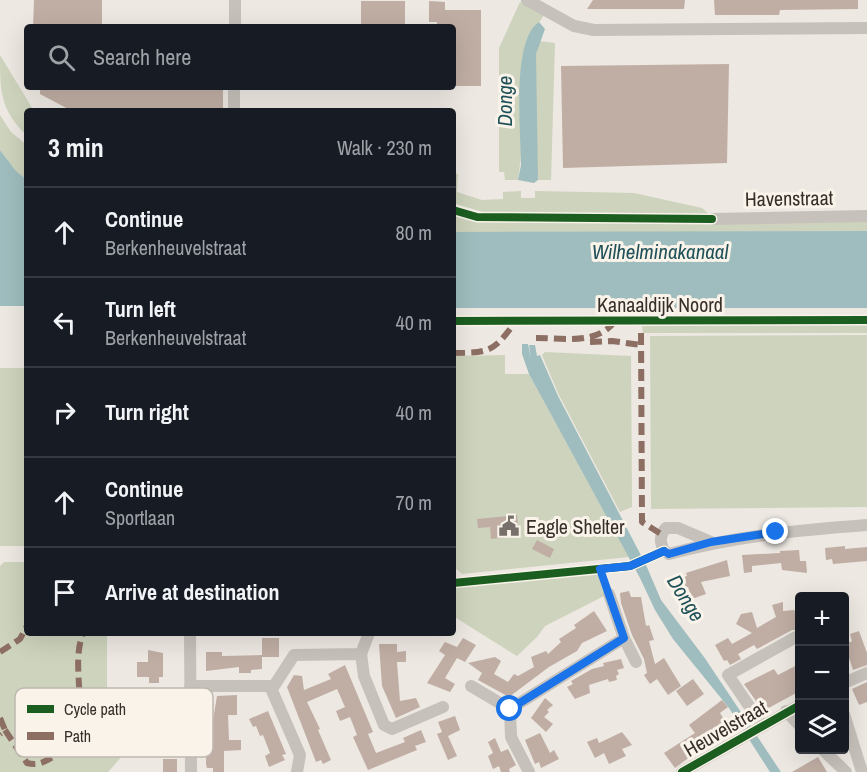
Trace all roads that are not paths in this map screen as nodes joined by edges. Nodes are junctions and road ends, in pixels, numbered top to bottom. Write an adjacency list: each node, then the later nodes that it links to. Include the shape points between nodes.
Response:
1 (235, 0): 3 (street)
2 (527, 0): 4 (street, via 574,26 594,30)
3 (235, 24)
4 (867, 28)
5 (234, 90): 6 (street)
6 (234, 108)
7 (867, 216): 8 (street, Havenstraat)
8 (712, 219)
9 (867, 525): 10 (street)
10 (711, 542)
11 (609, 594): 14 (street)
12 (189, 636): 20 (street)
13 (368, 636): 16 (street)
14 (624, 638): 17 (street); 25 (street)
15 (795, 638): 28 (street, via 728,675)
16 (362, 654): 21 (street, via 294,655 274,686); 23 (street, via 364,676 384,725 392,729)
17 (636, 662)
18 (867, 673): 19 (street)
19 (849, 681)
20 (190, 686): 21 (street)
21 (270, 686): 33 (street, via 300,754)
22 (471, 686): 25 (street)
23 (443, 707)
24 (795, 707): 26 (street, Heuvelstraat)
25 (510, 709): 34 (street, via 511,737)
26 (786, 711): 27 (street); 28 (street, Heuvelstraat)
27 (795, 721)
28 (762, 725): 35 (street, Heuvelstraat)
29 (849, 730): 37 (street)
30 (827, 754): 36 (street)
31 (191, 757): 32 (street)
32 (191, 772)
33 (297, 772)
34 (529, 772)
35 (682, 772)
36 (846, 772)
37 (862, 772)

